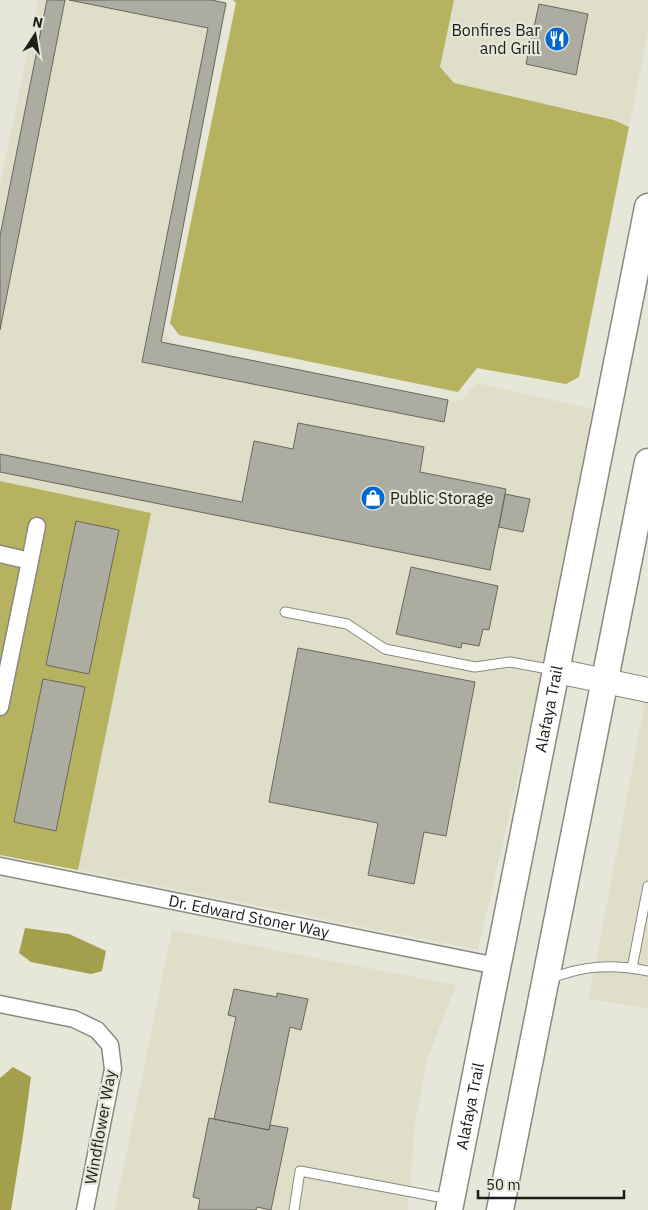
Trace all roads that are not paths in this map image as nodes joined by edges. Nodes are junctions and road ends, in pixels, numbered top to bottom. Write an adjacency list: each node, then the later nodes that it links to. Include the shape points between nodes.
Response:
1 (648, 207): 7 (main road, Alafaya Trail)
2 (648, 462): 8 (main road)
3 (37, 526): 5 (street)
4 (0, 554): 5 (street)
5 (30, 561): 10 (street)
6 (285, 612): 7 (lane, via 347,624 385,649 475,667 510,662)
7 (556, 671): 8 (street); 13 (main road, Alafaya Trail)
8 (605, 681): 9 (street); 16 (main road)
9 (648, 690)
10 (0, 707)
11 (0, 866): 13 (street, Dr. Edward Stoner Way)
12 (648, 886): 14 (lane)
13 (497, 966): 18 (main road, Alafaya Trail, via 457,1169)
14 (632, 968): 15 (lane); 16 (lane, via 583,968)
15 (648, 971)
16 (545, 981): 21 (main road)
17 (0, 1004): 19 (street, Windflower Way, via 74,1020 97,1030 110,1045 112,1069)
18 (454, 1207): 20 (lane, via 300,1171)
19 (85, 1210)
20 (294, 1210)
21 (500, 1210)

